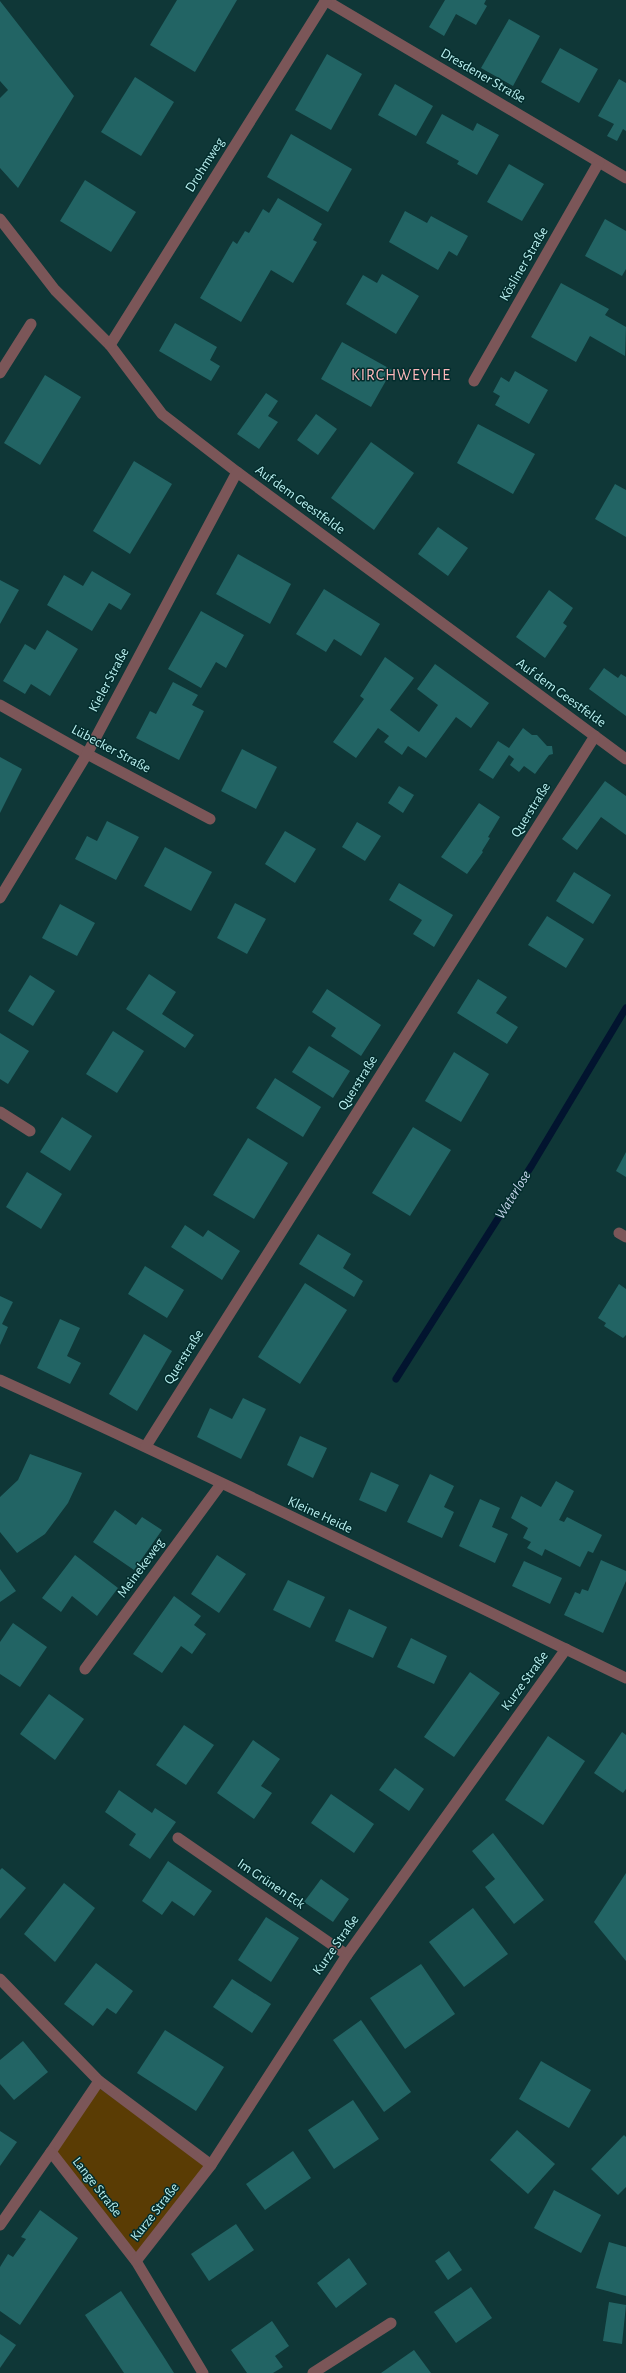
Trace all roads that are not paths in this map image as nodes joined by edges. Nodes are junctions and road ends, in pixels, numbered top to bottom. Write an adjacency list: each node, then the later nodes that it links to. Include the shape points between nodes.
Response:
1 (325, 0): 2 (street, Dresdener Straße); 6 (street, Drohmweg)
2 (599, 162): 3 (street, Dresdener Straße); 8 (street, Kösliner Straße)
3 (626, 178)
4 (0, 219): 6 (street, Auf dem Geestfelde, via 55,290)
5 (30, 324): 7 (street)
6 (110, 345): 9 (street, Auf dem Geestfelde, via 162,414)
7 (0, 373)
8 (474, 381)
9 (237, 472): 11 (street, Auf dem Geestfelde); 12 (street, Kieler Straße)
10 (0, 704): 12 (street, Lübecker Straße)
11 (595, 736): 13 (street, Auf dem Geestfelde); 19 (street, Querstraße)
12 (87, 754): 14 (street, Lübecker Straße); 15 (street, Kieler Straße)
13 (626, 759)
14 (210, 819)
15 (0, 898)
16 (0, 1112): 17 (street)
17 (30, 1131)
18 (0, 1380): 19 (street, Kleine Heide)
19 (146, 1446): 20 (street, Kleine Heide)
20 (221, 1484): 21 (street, Kleine Heide); 22 (street, Meinekeweg)
21 (566, 1649): 23 (street, Kleine Heide); 25 (street, Kurze Straße)
22 (85, 1669)
23 (626, 1678)
24 (178, 1838): 25 (street, Im Grünen Eck)
25 (347, 1955): 29 (street, Kurze Straße)
26 (0, 1979): 27 (street)
27 (98, 2081): 28 (street, Lange Straße); 29 (street)
28 (51, 2152): 30 (street); 31 (street, Lange Straße)
29 (211, 2165): 31 (street, Kurze Straße)
30 (0, 2225)
31 (136, 2261): 33 (street, Lange Straße)
32 (391, 2323): 34 (street)
33 (203, 2373)
34 (314, 2373)

